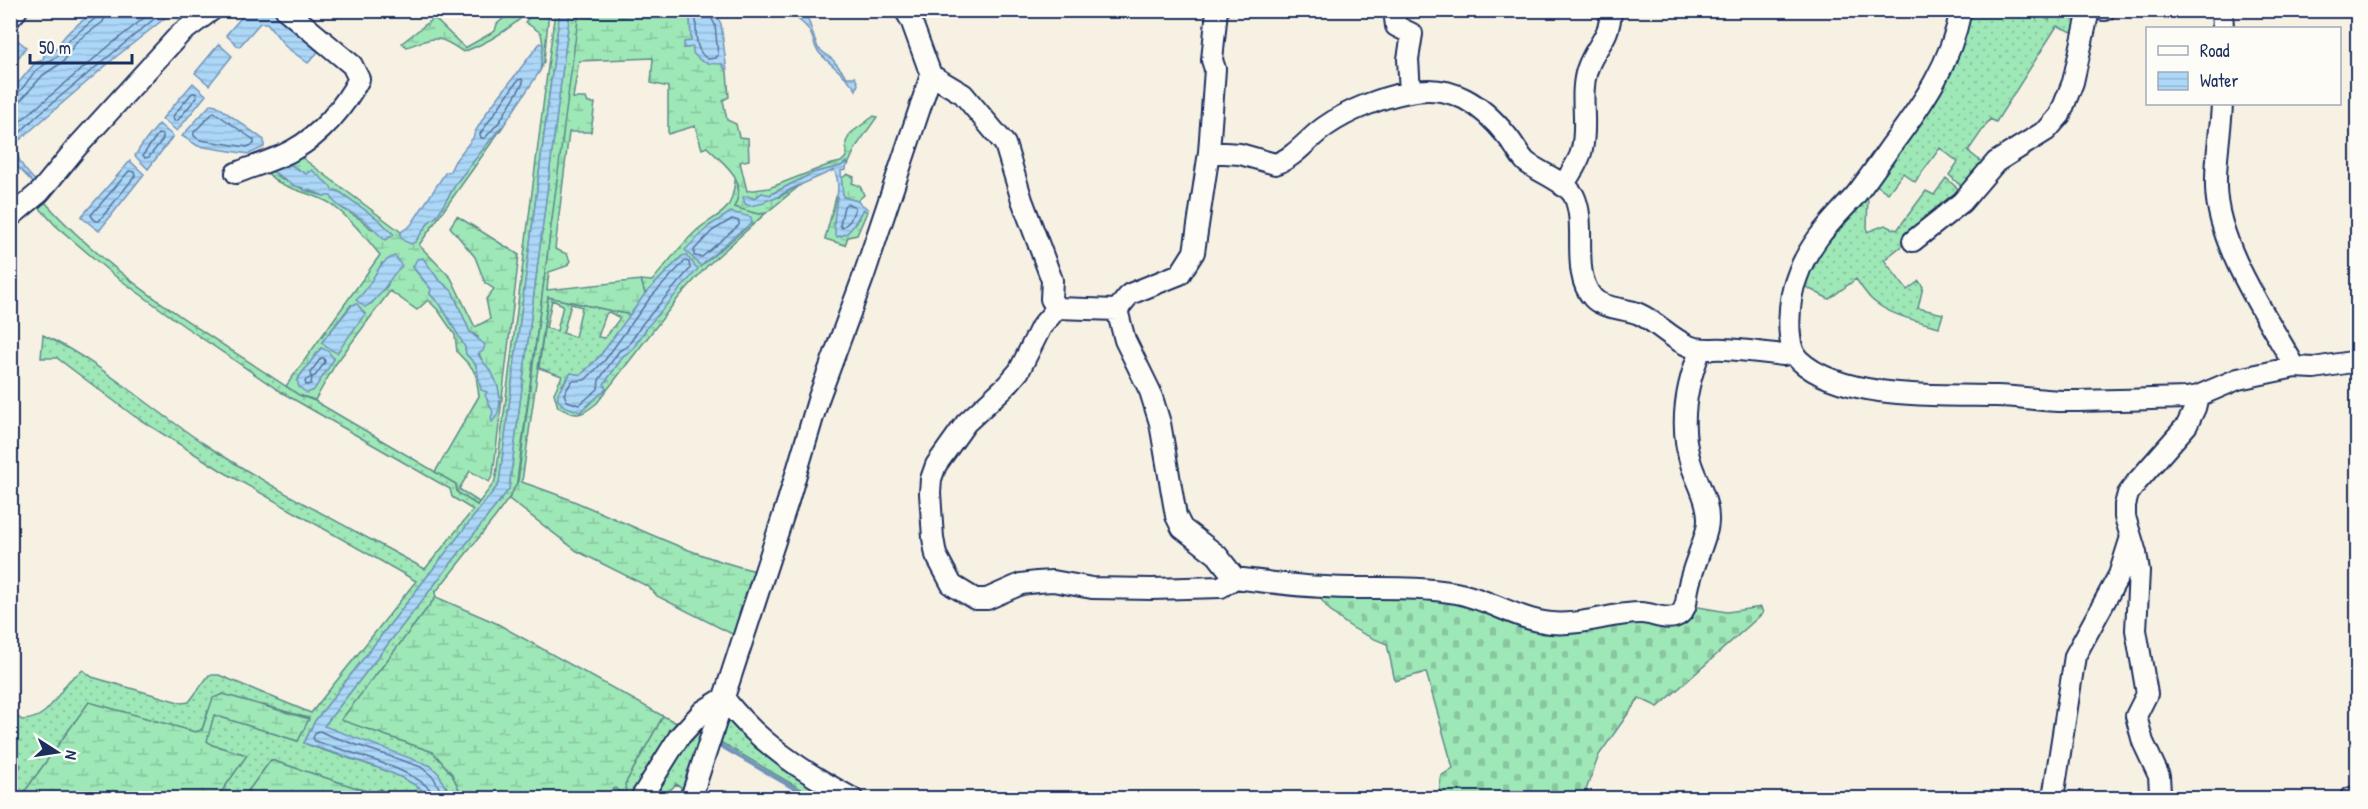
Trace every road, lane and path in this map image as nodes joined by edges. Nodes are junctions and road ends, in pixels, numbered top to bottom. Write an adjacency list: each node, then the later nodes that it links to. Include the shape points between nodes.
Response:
1 (17, 10): 11 (street)
2 (212, 10): 19 (street, via 180,34 40,192)
3 (286, 10): 17 (street, via 352,65 359,79 329,121 308,141)
4 (905, 10): 13 (street)
5 (1217, 10): 16 (street)
6 (1394, 10): 14 (street, via 1396,26 1412,34 1408,59)
7 (1611, 10): 18 (street, via 1609,30 1587,70 1582,152)
8 (1962, 10): 24 (street, via 1934,86 1856,195 1818,238 1796,277 1790,308)
9 (2089, 10): 20 (street, via 2073,82 2060,116 2047,130 1996,162 1962,202)
10 (2223, 10): 12 (street)
11 (10, 18)
12 (2223, 27)
13 (931, 75): 21 (street, via 963,94 1005,144 1052,280 1051,300); 30 (street, via 819,397)
14 (1410, 92): 16 (street, via 1344,115 1275,164 1240,154); 18 (street, via 1445,90 1470,102 1502,129 1528,164)
15 (2222, 105): 26 (street, via 2218,206 2240,268)
16 (1209, 152): 22 (street, via 1194,252 1180,274 1130,294)
17 (236, 173)
18 (1563, 186): 23 (street, via 1575,198 1582,277 1591,296 1640,314 1689,346)
19 (10, 217)
20 (1912, 242)
21 (1058, 308): 22 (street); 29 (street, via 1041,327 1019,371 966,423 934,472 930,493 936,555 952,585 975,599 987,599 1021,584 1036,582 1152,589 1221,587)
22 (1117, 310): 29 (street, via 1125,340 1150,390 1160,423 1176,516 1182,528 1216,555)
23 (1701, 349): 24 (street, via 1784,355); 29 (street, via 1684,418 1691,464 1709,514 1685,608 1678,616 1643,613 1553,623 1535,621 1457,593)
24 (1792, 349): 27 (street, via 1799,360 1831,378 1895,393 2063,401)
25 (2358, 361): 26 (street)
26 (2295, 367): 27 (street, via 2238,379)
27 (2198, 396): 28 (street, via 2187,425 2128,494 2125,517)
28 (2131, 537): 35 (street, via 2119,575 2075,656); 36 (street, via 2139,571 2136,630 2146,693 2136,716 2159,776)
29 (1235, 578)
30 (724, 699): 32 (street, via 703,711 679,737); 33 (street); 34 (street, via 741,720 785,757)
31 (2358, 796): 37 (street)
32 (640, 798)
33 (691, 798)
34 (852, 798)
35 (2053, 798)
36 (2159, 798)
37 (2351, 798)

